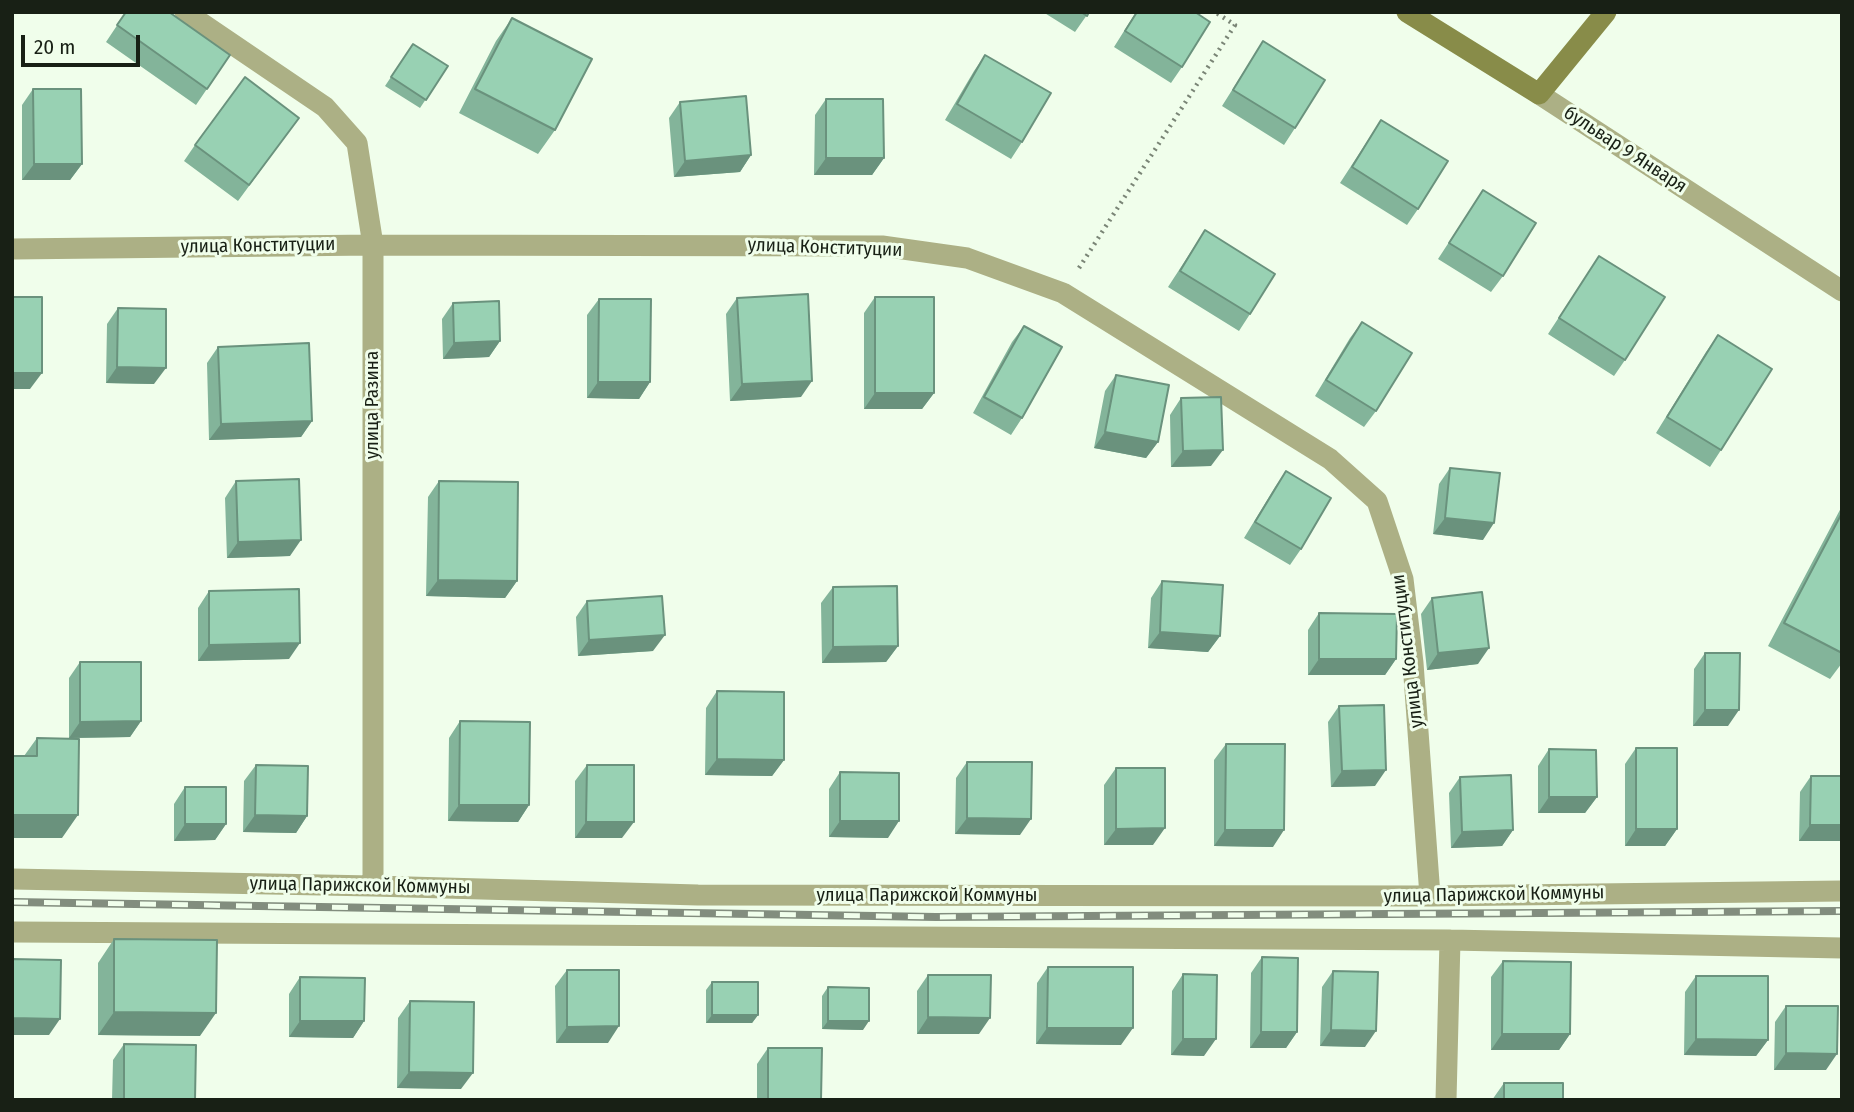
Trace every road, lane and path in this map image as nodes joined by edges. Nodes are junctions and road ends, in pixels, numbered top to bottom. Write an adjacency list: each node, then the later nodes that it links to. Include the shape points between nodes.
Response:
1 (185, 12): 6 (street, улица Разина, via 326,107 358,144)
2 (1215, 12): 9 (path, via 1235,25)
3 (1407, 12): 5 (main road, бульвар 9 Января)
4 (1606, 12): 5 (main road)
5 (1539, 94): 8 (street, бульвар 9 Января)
6 (373, 244): 7 (street, улица Конституции); 9 (street, улица Конституции, via 882,246 967,258); 11 (street, улица Разина)
7 (12, 249)
8 (1842, 291)
9 (1063, 292): 13 (street, улица Конституции, via 1329,459 1377,501 1403,579)
10 (12, 879): 11 (street, улица Парижской Коммуны)
11 (373, 886): 13 (street, улица Парижской Коммуны, via 698,895)
12 (1842, 891): 13 (street, улица Парижской Коммуны)
13 (1430, 896)
14 (12, 932): 15 (street, улица Парижской Коммуны)
15 (1450, 940): 16 (street, улица Парижской Коммуны); 17 (street)
16 (1842, 948)
17 (1446, 1100)

